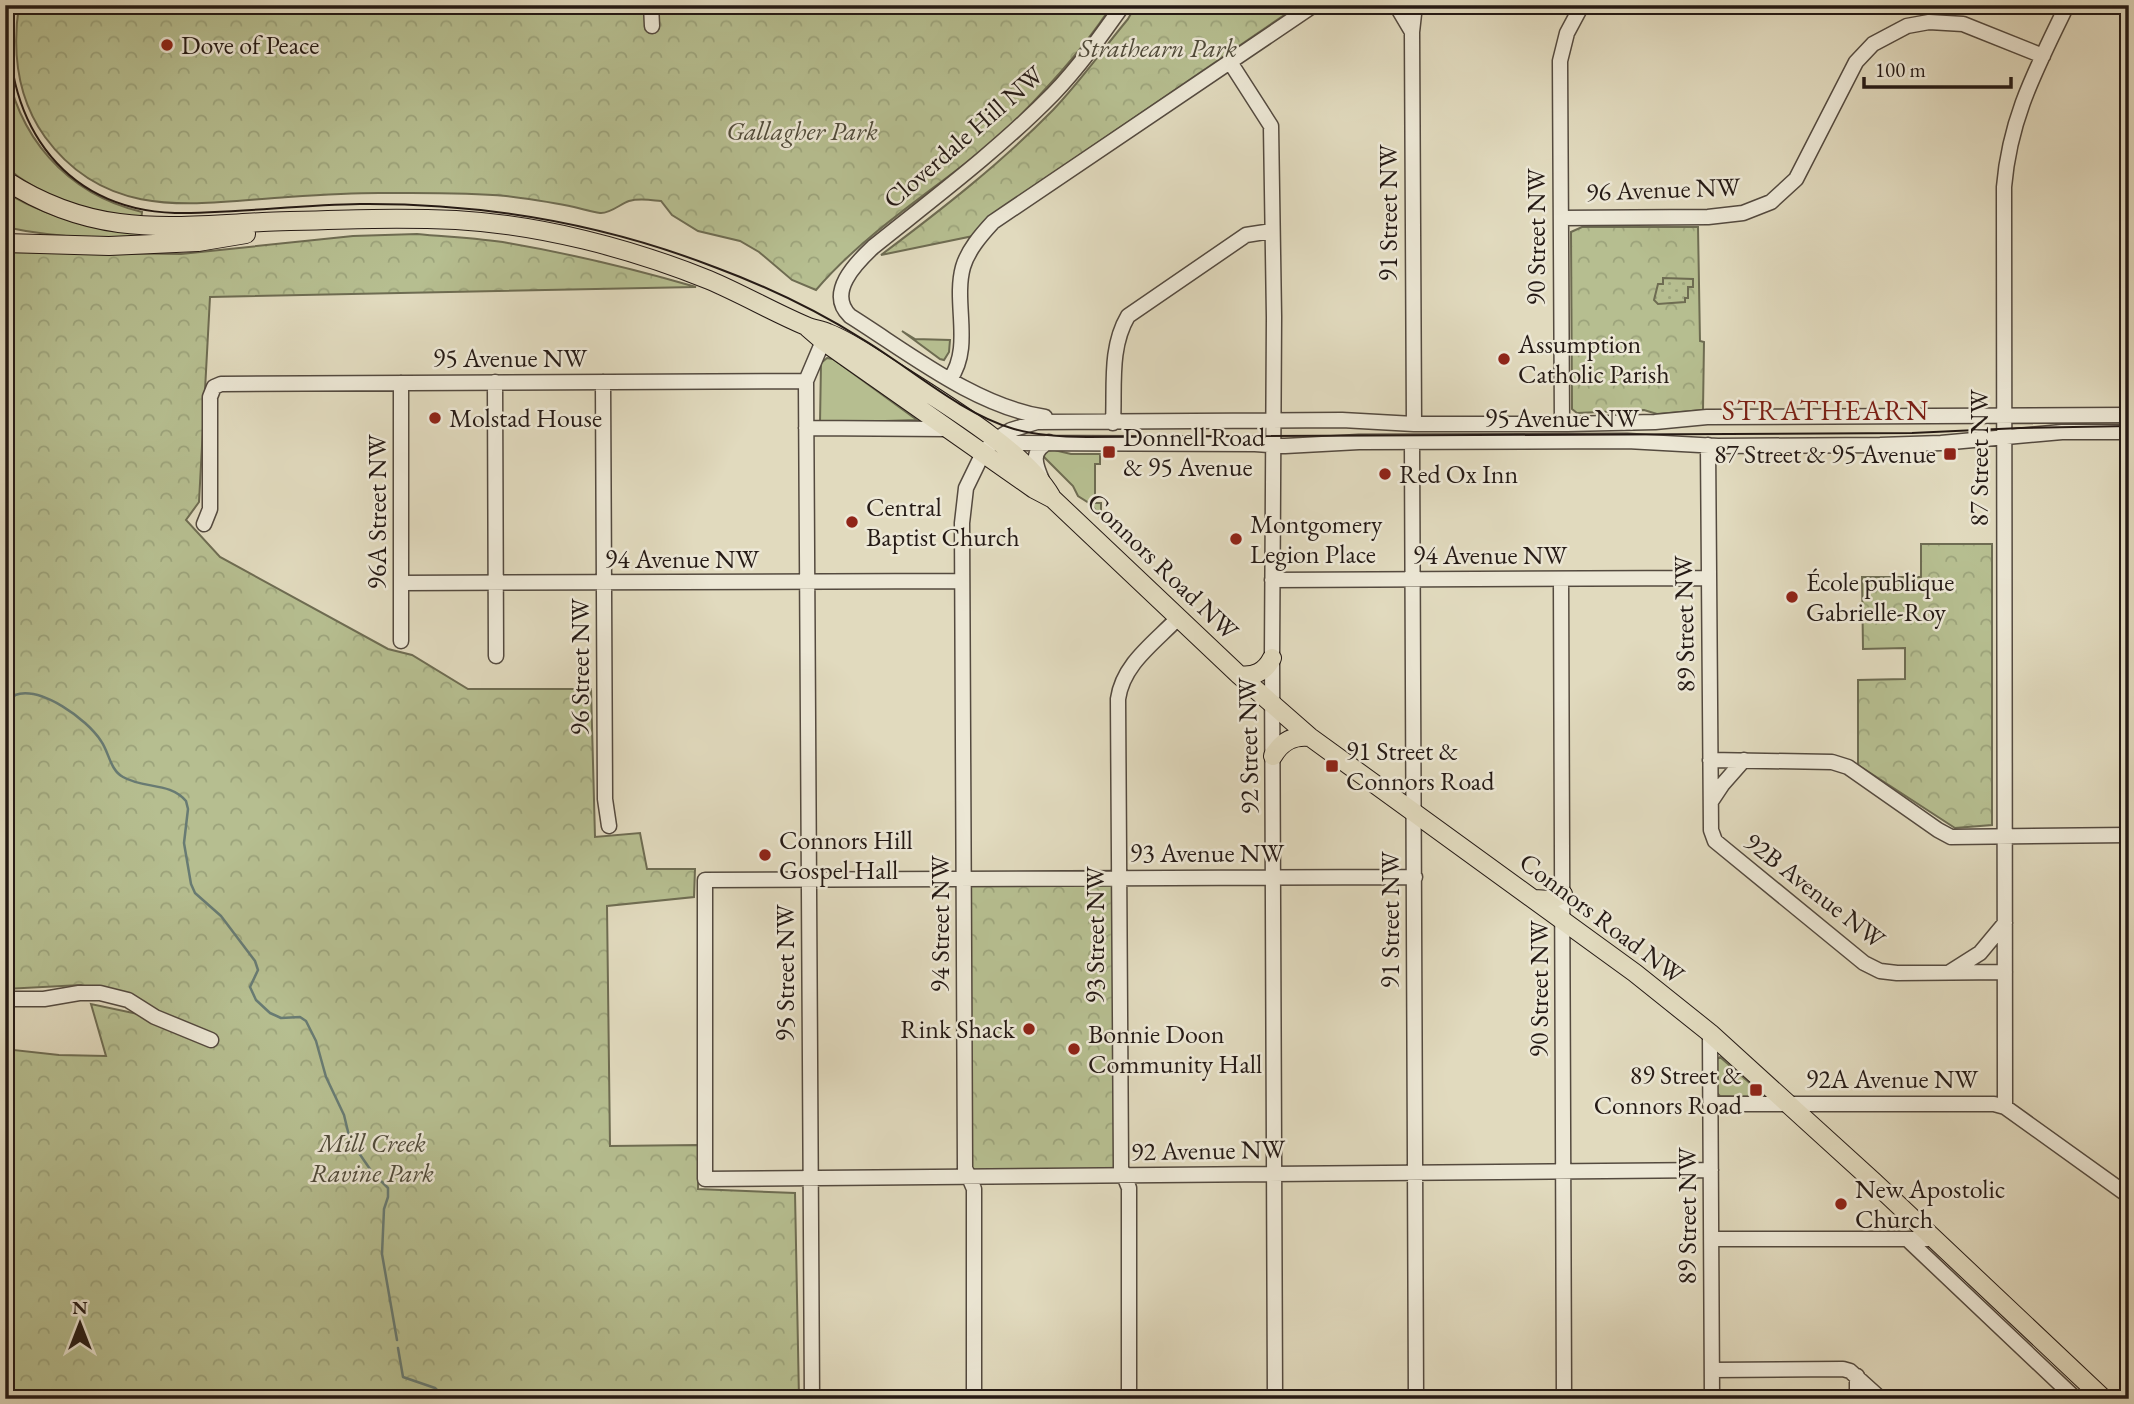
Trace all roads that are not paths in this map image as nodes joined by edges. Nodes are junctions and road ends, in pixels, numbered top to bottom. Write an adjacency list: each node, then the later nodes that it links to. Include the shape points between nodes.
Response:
1 (651, 5): 8 (street)
2 (1123, 5): 19 (street, Cloverdale Hill NW, via 1053,93 995,149 858,262 842,289)
3 (1314, 5): 11 (street)
4 (1396, 5): 9 (street)
5 (1415, 5): 9 (street, 91 Street NW)
6 (1582, 5): 13 (street, 90 Street NW, via 1562,51)
7 (2067, 5): 10 (street, 87 Street NW)
8 (652, 26)
9 (1412, 32): 33 (street, 91 Street NW)
10 (2043, 56): 13 (street, 96 Avenue NW, via 1963,24 1940,21 1907,26 1873,44 1856,62 1796,179 1771,202 1744,213 1708,217); 28 (street, 87 Street NW, via 2017,114 2005,169)
11 (1230, 62): 15 (street, 92 Street NW, via 1271,126); 22 (street, via 993,222 982,234 963,267 958,360)
12 (5, 180): 14 (main road, Connors Road NW, via 51,205 108,222 191,228)
13 (1561, 218): 32 (street, 90 Street NW)
14 (308, 222): 18 (main road, Connors Road NW, via 198,242); 20 (main road, Connors Road NW, via 457,220 564,236 705,279)
15 (1272, 231): 29 (street, 92 Street NW); 31 (street, via 1246,235 1128,316 1115,349)
16 (5, 232): 18 (main road)
17 (5, 243): 18 (main road, Connors Road NW)
18 (109, 246)
19 (842, 305): 22 (street, 95 Avenue NW, via 850,316)
20 (808, 328): 21 (main road, Connors Road NW); 42 (main road, Connors Road NW, via 829,333 864,353)
21 (824, 341): 23 (street, 95 Street NW); 35 (main road, Connors Road NW)
22 (950, 379): 30 (street, 95 Avenue NW, via 1006,408)
23 (806, 381): 25 (street, 95 Avenue NW); 34 (street, 95 Street NW)
24 (495, 382): 25 (street, 95 Avenue NW); 26 (street, 95 Avenue NW); 52 (street)
25 (603, 382): 54 (street, 96 Street NW)
26 (401, 383): 45 (street, 95 Avenue NW, via 214,387 210,397 210,509); 51 (street, 96A Street NW)
27 (2129, 415): 28 (street, 95 Avenue NW)
28 (2004, 417): 32 (street, 95 Avenue NW, via 1718,417); 37 (street, 87 Street NW)
29 (1272, 421): 31 (street, 95 Avenue NW); 33 (street, 95 Avenue NW); 40 (street, 92 Street NW)
30 (1078, 422): 31 (street, 95 Avenue NW); 42 (street, 95 Avenue NW, via 1030,424 1011,430)
31 (1113, 423)
32 (1562, 424): 33 (street, 95 Avenue NW)
33 (1414, 425)
34 (806, 428): 35 (street); 53 (street, 95 Street NW)
35 (949, 429): 42 (main road, Connors Road NW)
36 (2129, 432): 37 (street, 95 Avenue NW)
37 (2003, 438): 41 (street, 95 Avenue NW, via 1880,445); 68 (street, 87 Street NW)
38 (1049, 442): 40 (street, 95 Avenue NW); 42 (street, 95 Avenue NW); 43 (street, via 1035,454)
39 (1412, 442): 40 (street, 95 Avenue NW); 41 (street, 95 Avenue NW); 47 (street, 91 Street NW)
40 (1272, 445): 49 (street, 92 Street NW)
41 (1708, 445): 46 (street, 89 Street NW)
42 (989, 446): 43 (main road, Connors Road NW); 44 (main road, Connors Road NW, via 1034,489); 50 (street, 94 Street NW, via 972,471 963,503)
43 (1042, 481): 44 (main road, Connors Road NW)
44 (1053, 499): 55 (main road, Connors Road NW)
45 (204, 524)
46 (1708, 578): 48 (street, 94 Avenue NW); 63 (street, 89 Street NW)
47 (1413, 579): 48 (street, 94 Avenue NW); 49 (street, 94 Avenue NW); 66 (street, 91 Street NW)
48 (1561, 579): 76 (street, 90 Street NW)
49 (1272, 580): 58 (street, 92 Street NW)
50 (962, 581): 53 (street, 94 Avenue NW); 74 (street, 94 Street NW)
51 (401, 583): 52 (street, 94 Avenue NW); 56 (street, 96A Street NW)
52 (496, 583): 54 (street, 94 Avenue NW); 57 (street)
53 (807, 583): 54 (street, 94 Avenue NW); 75 (street, 95 Street NW)
54 (604, 584): 67 (street, 96 Street NW)
55 (1178, 618): 59 (main road, Connors Road NW); 73 (street, 93 Street NW, via 1133,663 1119,691)
56 (401, 640)
57 (496, 656)
58 (1272, 658): 59 (main road, via 1256,674); 60 (street, 92 Street NW)
59 (1239, 675): 60 (main road, Connors Road NW)
60 (1272, 705): 61 (main road, Connors Road NW); 62 (street, 92 Street NW)
61 (1310, 737): 62 (main road, via 1287,741); 66 (main road, Connors Road NW)
62 (1273, 756): 71 (street, 92 Street NW)
63 (1710, 760): 64 (street); 65 (street, 89 Street NW)
64 (1744, 760): 65 (street); 68 (street, via 1832,762 1848,767 1951,836)
65 (1711, 802): 70 (street, 89 Street NW, via 1711,830)
66 (1414, 812): 72 (street, 91 Street NW); 77 (main road, Connors Road NW)
67 (609, 826)
68 (2005, 835): 69 (street); 79 (street, 87 Street NW)
69 (2129, 835)
70 (1722, 848): 81 (street, 92B Avenue NW, via 1864,963 1880,971)
71 (1274, 877): 72 (street, 93 Avenue NW); 73 (street, 93 Avenue NW); 91 (street, 92 Street NW)
72 (1415, 877): 90 (street, 91 Street NW)
73 (1119, 878): 74 (street, 93 Avenue NW); 93 (street, 93 Street NW)
74 (964, 879): 75 (street, 93 Avenue NW); 92 (street, 94 Street NW, via 965,1168)
75 (809, 880): 94 (street, 95 Street NW); 95 (street, 93 Avenue NW, via 705,880)
76 (1563, 894): 77 (main road, via 1551,900); 78 (street, 90 Street NW)
77 (1534, 899): 78 (main road, Connors Road NW)
78 (1563, 920): 83 (main road, Connors Road NW); 89 (street, 90 Street NW)
79 (2005, 923): 80 (street, 87 Street NW); 81 (street, via 1980,953)
80 (2005, 972): 81 (street, 92B Avenue NW); 87 (street, 87 Street NW)
81 (1948, 973)
82 (5, 999): 84 (street, via 100,993 128,1000 155,1017)
83 (1710, 1033): 85 (street, 89 Street NW); 86 (main road, Connors Road NW)
84 (211, 1040)
85 (1710, 1104): 86 (street, 92A Avenue NW); 88 (street, 89 Street NW)
86 (1788, 1104): 87 (street, 92A Avenue NW); 99 (main road, Connors Road NW)
87 (2005, 1107): 96 (street, 92A Avenue NW)
88 (1711, 1170): 89 (street, 92 Avenue NW); 97 (street, 89 Street NW)
89 (1563, 1171): 90 (street, 92 Avenue NW); 107 (street, 90 Street NW)
90 (1415, 1172): 91 (street, 92 Avenue NW); 106 (street, 91 Street NW)
91 (1275, 1174): 93 (street, 92 Avenue NW); 105 (street, 92 Street NW)
92 (969, 1176): 93 (street, 92 Avenue NW); 94 (street, 92 Avenue NW); 103 (street, 94 Street NW, via 974,1189)
93 (1124, 1176): 104 (street, 93 Street NW, via 1129,1188)
94 (810, 1178): 95 (street, 92 Avenue NW); 102 (street, 95 Street NW)
95 (705, 1179)
96 (2129, 1196)
97 (1711, 1239): 98 (street); 100 (street, 89 Street NW)
98 (1907, 1239): 99 (street); 111 (street)
99 (1934, 1239): 112 (main road, Connors Road NW)
100 (1712, 1370): 101 (street); 108 (street, 89 Street NW)
101 (1853, 1373): 109 (street); 110 (street)
102 (812, 1399)
103 (974, 1399)
104 (1129, 1399)
105 (1275, 1399)
106 (1416, 1399)
107 (1564, 1399)
108 (1712, 1399)
109 (1857, 1399)
110 (1881, 1399)
111 (2077, 1399)
112 (2104, 1399)

